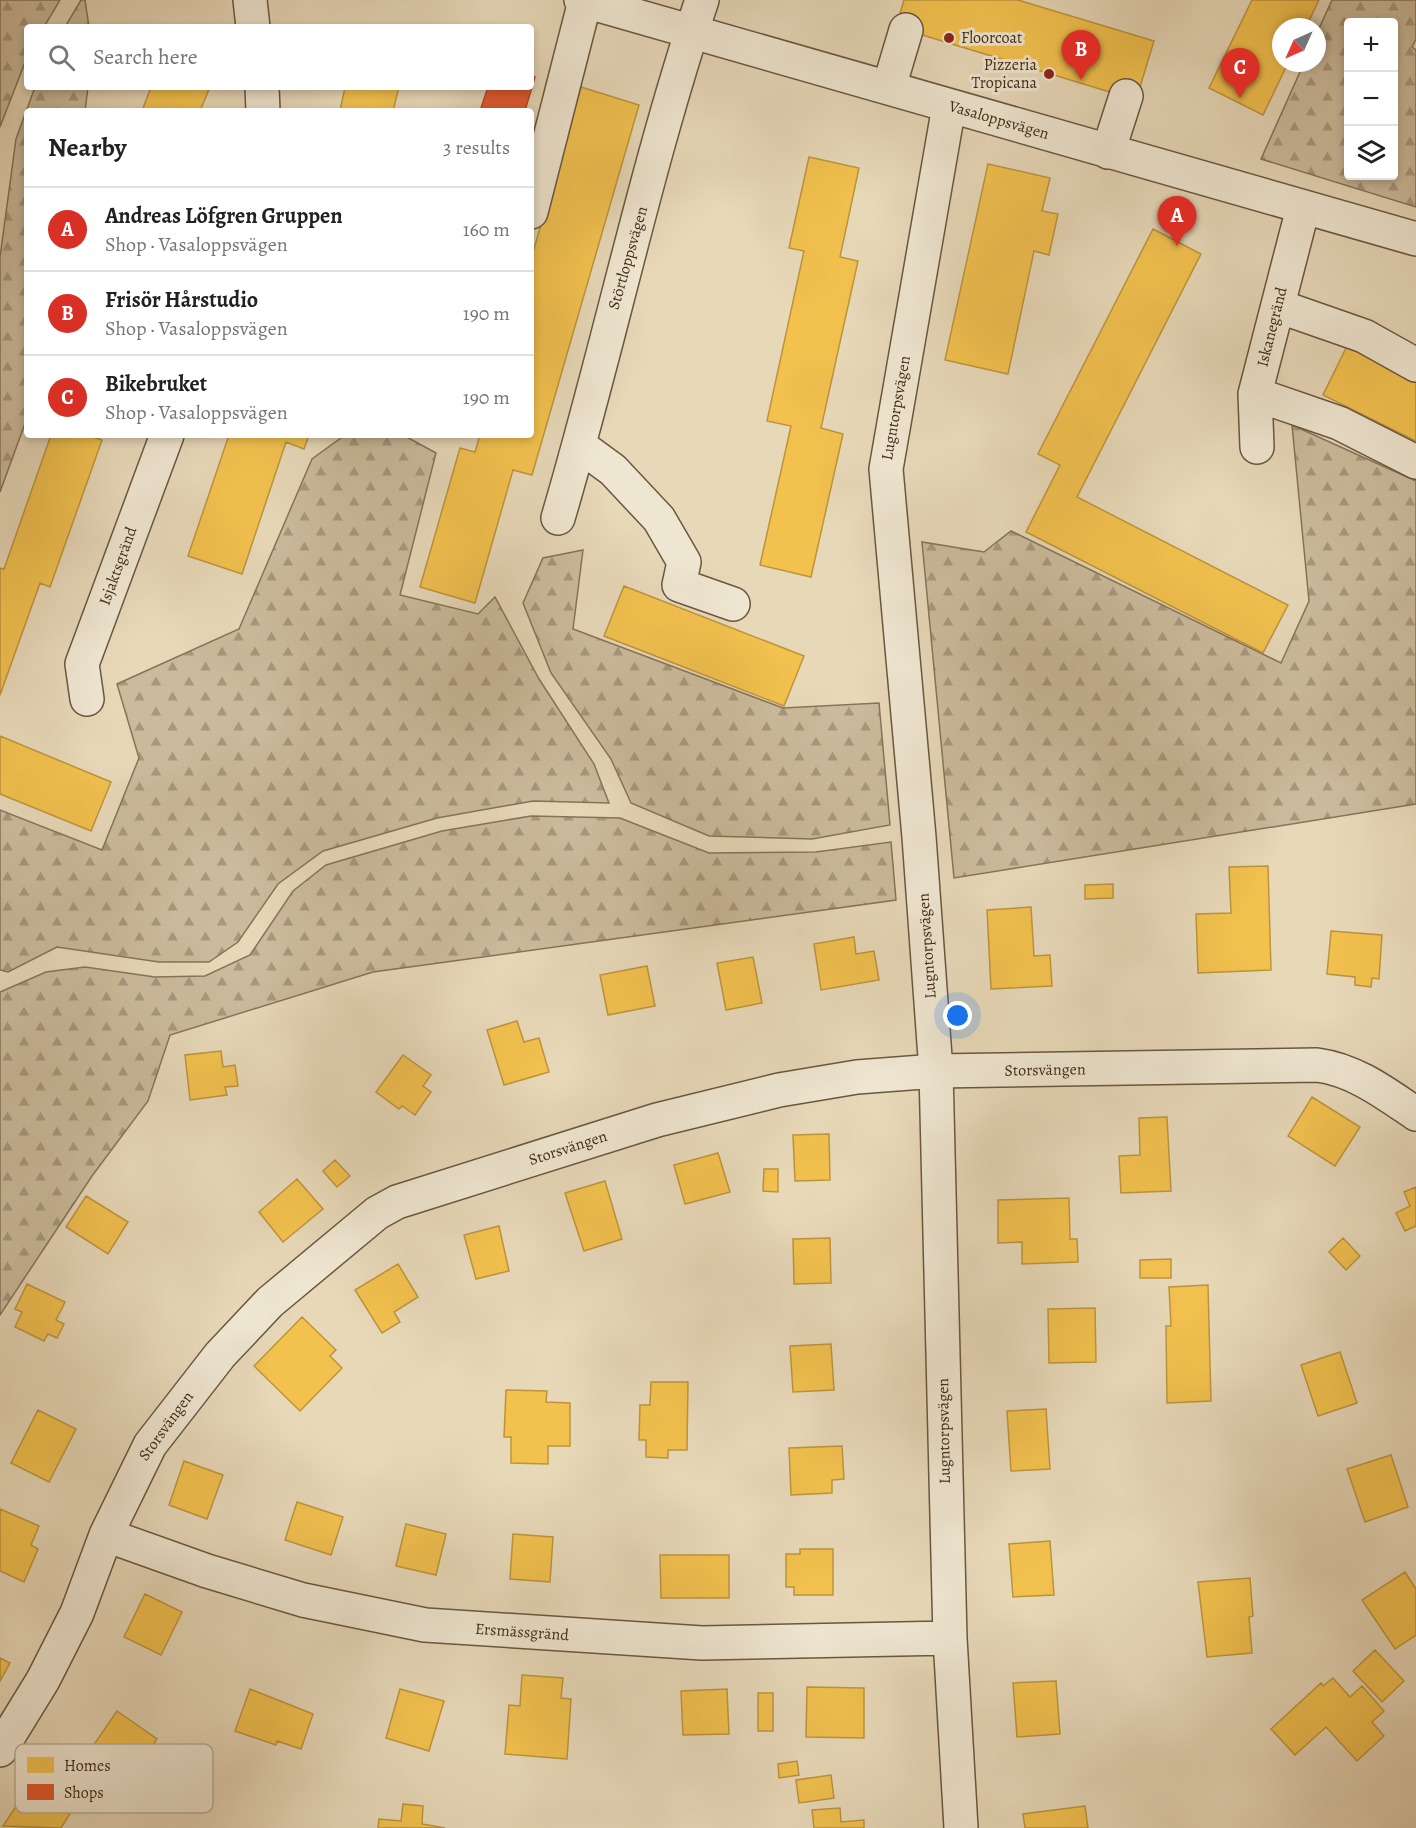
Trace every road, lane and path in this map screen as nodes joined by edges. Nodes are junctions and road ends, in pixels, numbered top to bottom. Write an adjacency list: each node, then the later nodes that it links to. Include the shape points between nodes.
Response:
1 (250, 0): 4 (street)
2 (583, 0): 6 (street, Vasaloppsvägen); 13 (street)
3 (702, 0): 6 (street, Störtloppsvägen)
4 (253, 24)
5 (906, 30): 7 (street)
6 (692, 32): 7 (street, Vasaloppsvägen); 20 (street, Störtloppsvägen)
7 (889, 87): 10 (street, Vasaloppsvägen)
8 (262, 90): 11 (street)
9 (1126, 96): 12 (street)
10 (949, 106): 12 (street, Vasaloppsvägen); 26 (street, Lugntorpsvägen, via 886,469)
11 (263, 108)
12 (1108, 152): 14 (street, Vasaloppsvägen)
13 (534, 200)
14 (1303, 208): 15 (street, Vasaloppsvägen); 16 (street, Iskanegränd)
15 (1416, 239)
16 (1278, 306): 17 (street, via 1364,336); 18 (street, Iskanegränd)
17 (1416, 365)
18 (1255, 394): 21 (street, Iskanegränd); 22 (street, via 1339,423)
19 (166, 438): 25 (street, Isjaktsgränd, via 82,664)
20 (579, 445): 23 (street, Störtloppsvägen); 24 (street, via 613,470 659,519 684,562 679,585)
21 (1257, 447)
22 (1416, 462)
23 (558, 518)
24 (733, 604)
25 (87, 699)
26 (936, 1071): 27 (street, Storsvängen, via 1317,1065 1336,1067 1358,1077); 28 (street, Storsvängen, via 857,1077 790,1088 657,1120 398,1202 376,1213 270,1302 220,1355 150,1445); 29 (street, Lugntorpsvägen)
27 (1416, 1114)
28 (106, 1535): 29 (street, Ersmässgränd, via 303,1600 425,1625 702,1643); 30 (street, Storsvängen, via 77,1613 43,1680)
29 (950, 1638): 31 (street, Lugntorpsvägen)
30 (0, 1750)
31 (961, 1828)

